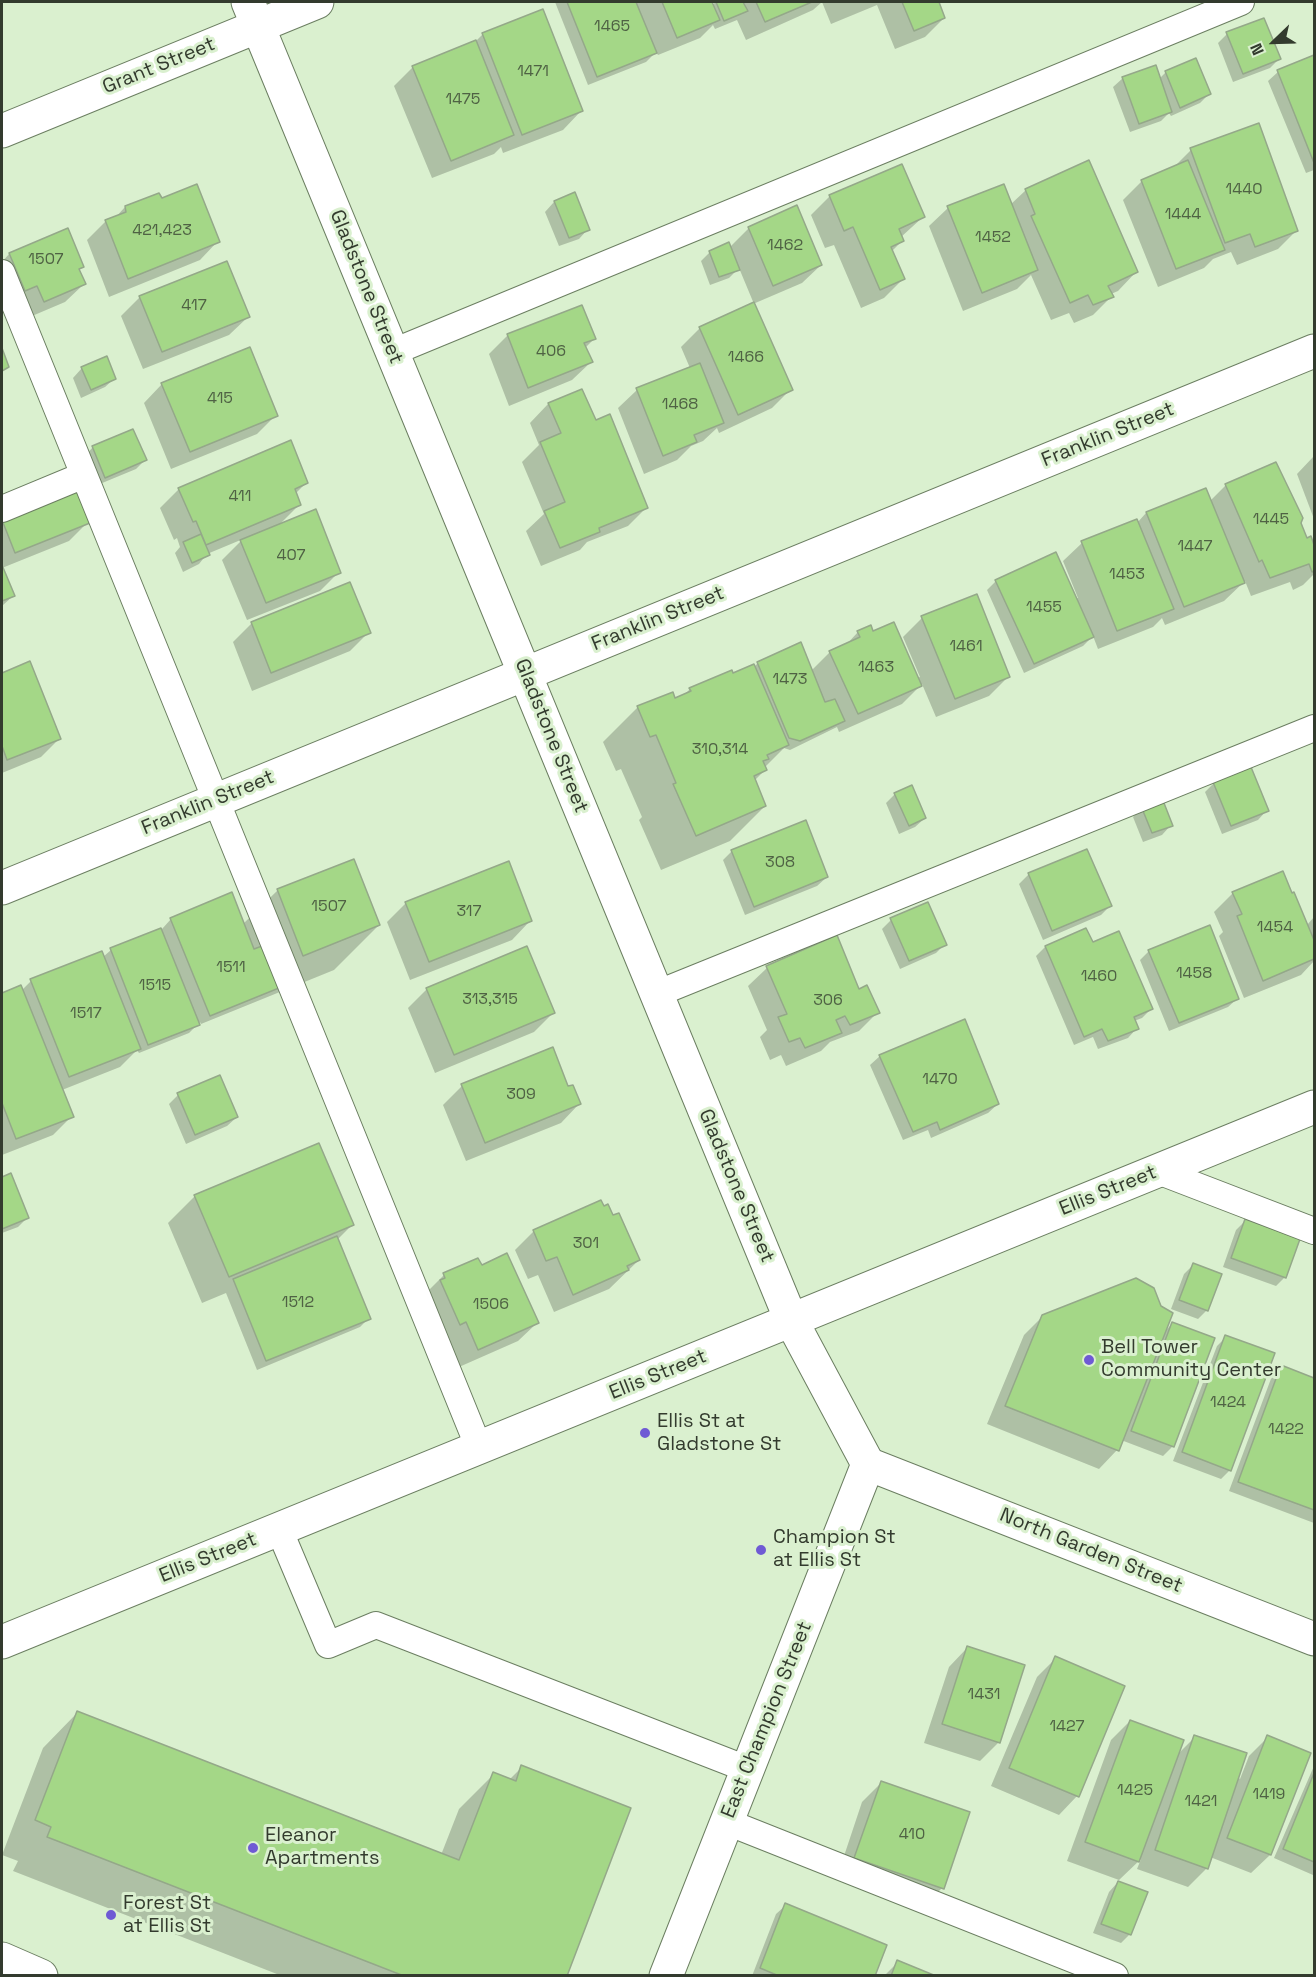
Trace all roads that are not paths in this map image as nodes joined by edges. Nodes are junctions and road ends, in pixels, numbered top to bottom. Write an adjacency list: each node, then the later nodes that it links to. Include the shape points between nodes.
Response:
1 (317, 2): 3 (street, Grant Street)
2 (1241, 2): 7 (lane)
3 (253, 14): 4 (street, Grant Street); 7 (street, Gladstone Street)
4 (2, 131)
5 (2, 273): 8 (lane)
6 (1314, 351): 10 (street, Franklin Street)
7 (393, 352): 10 (street, Gladstone Street)
8 (84, 475): 9 (lane); 12 (lane)
9 (2, 509)
10 (525, 674): 12 (street, Franklin Street); 14 (street, Gladstone Street)
11 (1314, 728): 14 (lane)
12 (216, 800): 13 (street, Franklin Street); 19 (lane)
13 (2, 888)
14 (656, 994): 18 (street, Gladstone Street)
15 (1314, 1107): 16 (street, Ellis Street)
16 (1158, 1171): 17 (lane); 18 (street, Ellis Street)
17 (1314, 1231)
18 (792, 1320): 19 (street, Ellis Street); 20 (street, Gladstone Street)
19 (478, 1448): 21 (street, Ellis Street)
20 (868, 1464): 22 (street, North Garden Street); 24 (street, East Champion Street)
21 (279, 1529): 23 (street, Ellis Street); 24 (lane, via 328,1645 376,1625)
22 (1314, 1640)
23 (2, 1642)
24 (747, 1769): 25 (street, East Champion Street)
25 (726, 1822): 28 (street, East Champion Street); 29 (lane)
26 (2, 1959): 27 (street)
27 (41, 1976)
28 (666, 1976)
29 (1115, 1976)

